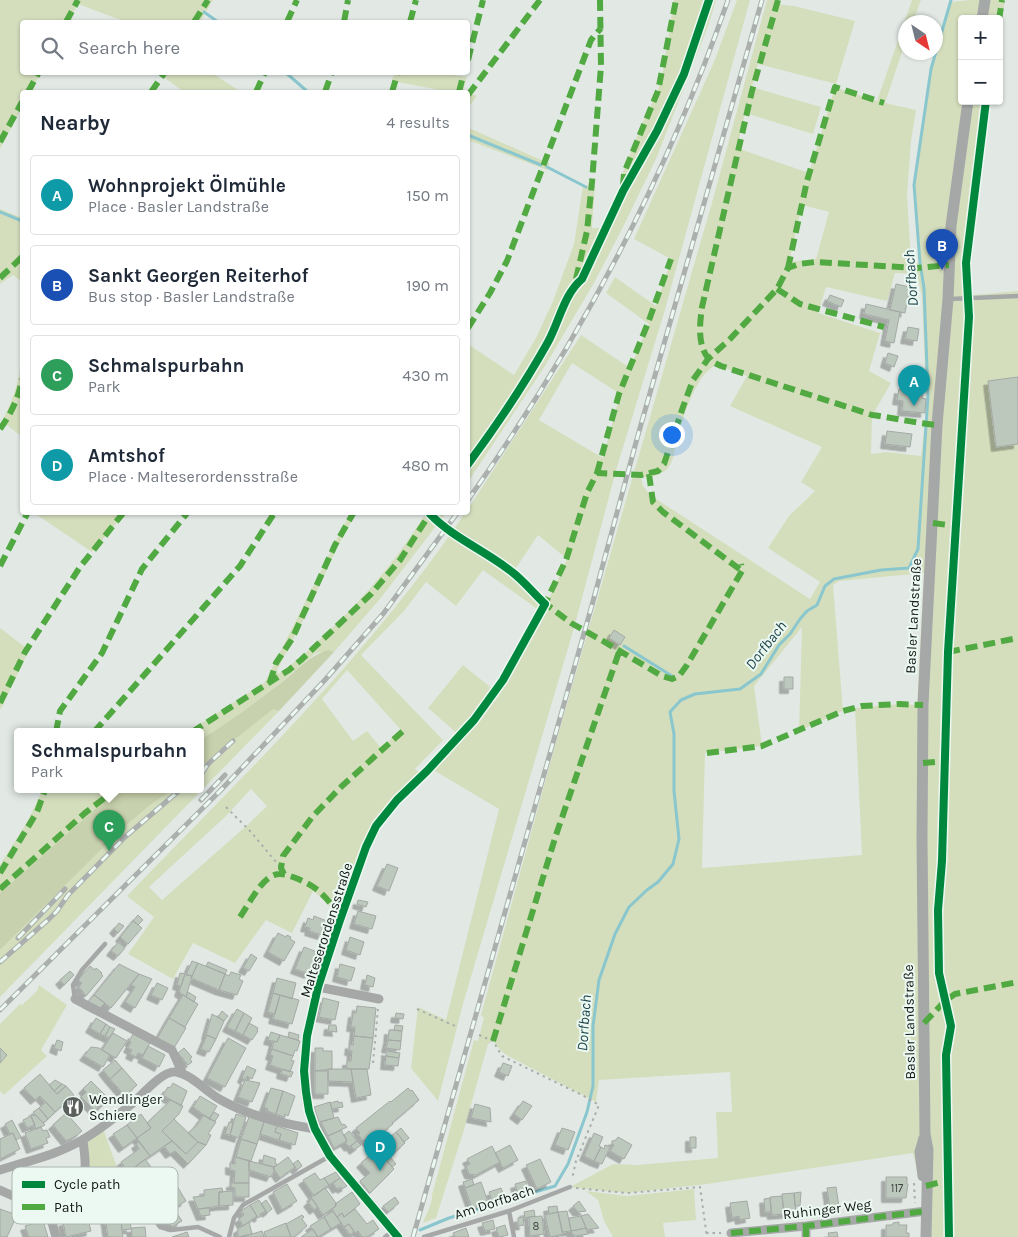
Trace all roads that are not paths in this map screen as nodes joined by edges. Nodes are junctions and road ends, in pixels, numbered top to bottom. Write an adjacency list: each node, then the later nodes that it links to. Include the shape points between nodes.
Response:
1 (985, 0): 2 (street)
2 (983, 15)
3 (967, 105): 5 (street, Basler Landstraße, via 951,226)
4 (1018, 296): 6 (lane)
5 (948, 299): 6 (lane); 23 (street, Basler Landstraße, via 937,424 923,705)
6 (968, 299): 7 (lane)
7 (969, 317)
8 (366, 847): 10 (street, Malteserordensstraße)
9 (106, 944): 11 (lane, via 73,985)
10 (318, 987): 12 (street, Malteserordensstraße); 14 (street, Malteserordensstraße, via 307,1036 304,1071 309,1111)
11 (75, 999): 13 (street, via 172,1050)
12 (379, 999)
13 (183, 1074): 14 (street, via 234,1106 261,1117); 15 (street, via 173,1072 164,1075)
14 (315, 1129): 16 (street, Malteserordensstraße)
15 (83, 1140): 17 (street); 18 (street)
16 (330, 1156): 27 (street, Malteserordensstraße); 31 (lane, via 243,1206 234,1218)
17 (84, 1167)
18 (0, 1170)
19 (570, 1187): 22 (lane, Am Dorfbach)
20 (0, 1190): 21 (street)
21 (12, 1195)
22 (509, 1211): 33 (lane, Am Dorfbach); 34 (lane)
23 (926, 1211): 26 (street, Ruhinger Weg); 36 (street, Basler Landstraße)
24 (52, 1224): 29 (street)
25 (158, 1224): 30 (lane, via 171,1230 198,1227)
26 (806, 1226): 28 (street, Ruhinger Weg); 35 (street)
27 (393, 1231): 32 (lane)
28 (731, 1233)
29 (56, 1237)
30 (220, 1237)
31 (229, 1237)
32 (385, 1237)
33 (424, 1237)
34 (514, 1237)
35 (806, 1237)
36 (926, 1237)

